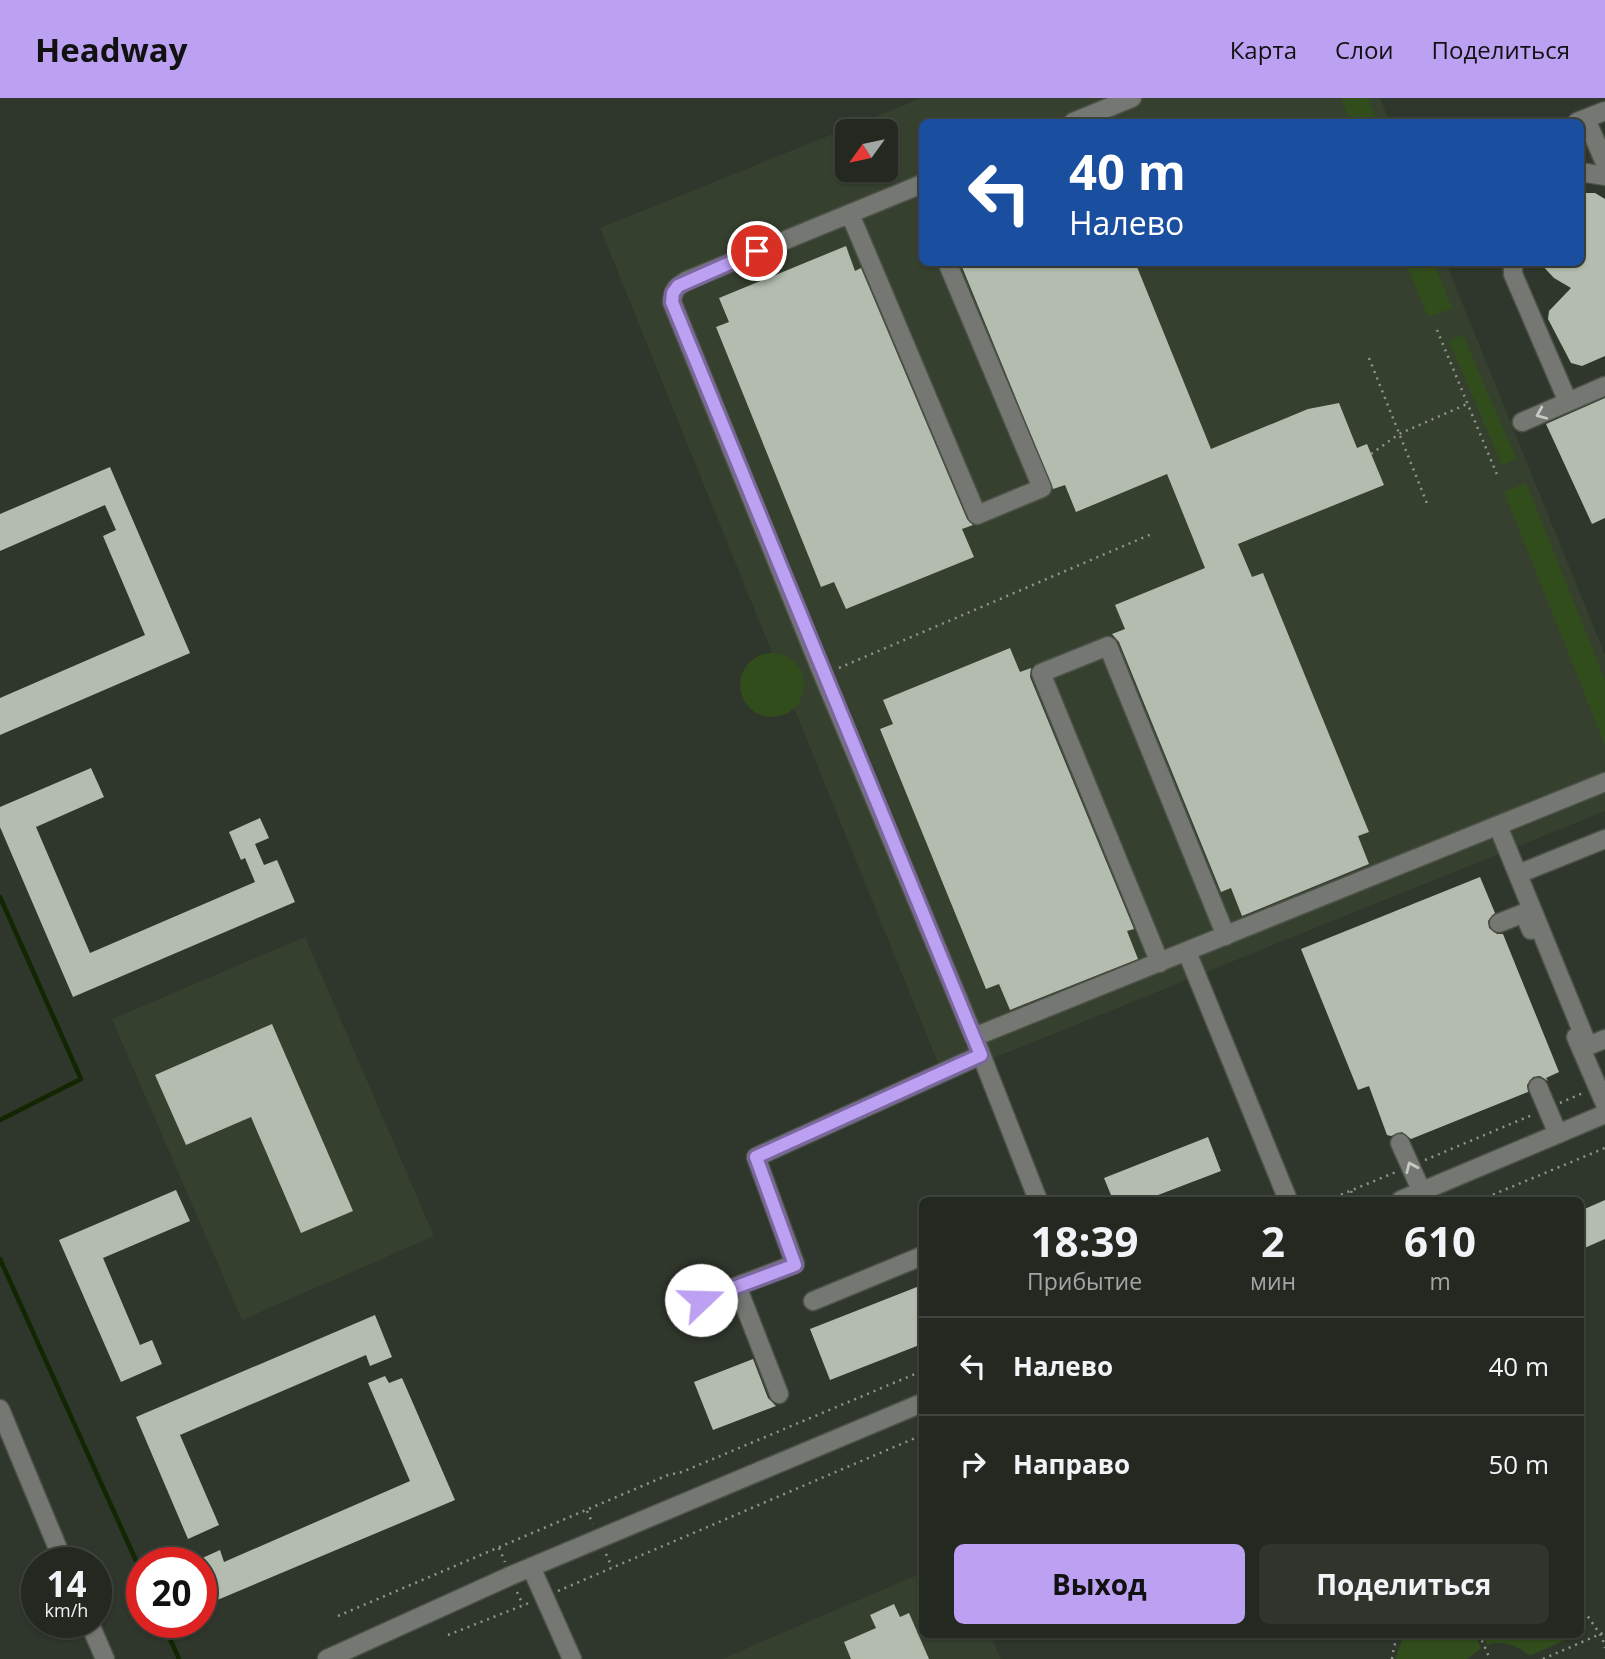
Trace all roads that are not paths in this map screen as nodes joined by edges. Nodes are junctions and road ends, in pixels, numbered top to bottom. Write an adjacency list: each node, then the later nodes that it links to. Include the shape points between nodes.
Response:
1 (1132, 98): 3 (street)
2 (1605, 111): 4 (street)
3 (1080, 119)
4 (1584, 120)
5 (1584, 125): 6 (street)
6 (1605, 163)
7 (1584, 173): 8 (street)
8 (1605, 176)
9 (919, 186): 10 (street)
10 (850, 214): 11 (street, via 977,515 1042,488); 24 (street, via 688,280 678,286 672,302)
11 (949, 266)
12 (1513, 266): 14 (street)
13 (1605, 386): 14 (street)
14 (1568, 402): 15 (street, one-way to 15)
15 (1522, 422)
16 (1605, 782): 17 (street)
17 (1498, 826): 19 (street); 21 (street)
18 (1605, 839): 19 (street)
19 (1518, 874): 25 (street, via 1588,1046)
20 (1499, 923): 28 (street, via 1524,913)
21 (1226, 936): 22 (street); 23 (street, via 1108,646 1041,673)
22 (1187, 952): 23 (street); 34 (street)
23 (1160, 962): 24 (street)
24 (974, 1037): 26 (street)
25 (1605, 1039)
26 (981, 1055): 33 (street); 37 (street, via 756,1157 795,1265)
27 (1538, 1087): 30 (street)
28 (1605, 1104)
29 (1605, 1114): 30 (street)
30 (1558, 1134): 32 (street)
31 (1400, 1143): 32 (street, one-way to 31)
32 (1422, 1192): 35 (street)
33 (1037, 1197)
34 (1287, 1197)
35 (1409, 1197)
36 (919, 1257): 39 (street)
37 (737, 1286): 38 (street); 40 (street)
38 (701, 1300)
39 (813, 1301)
40 (779, 1394)
41 (919, 1404): 44 (street)
42 (0, 1409): 43 (street)
43 (57, 1547)
44 (531, 1567): 47 (street); 48 (street)
45 (96, 1638): 46 (street)
46 (105, 1659)
47 (327, 1659)
48 (572, 1659)

